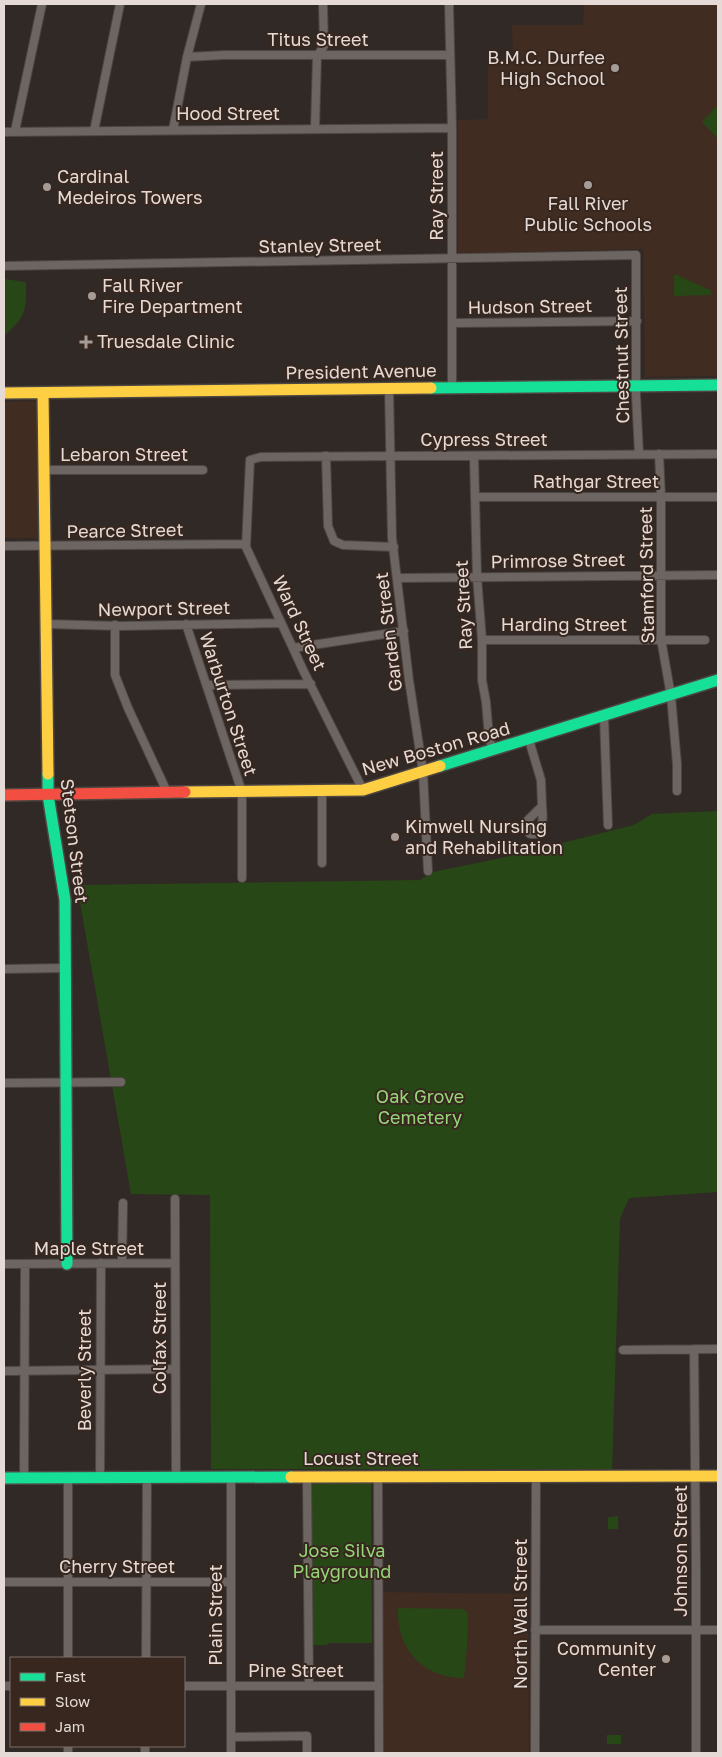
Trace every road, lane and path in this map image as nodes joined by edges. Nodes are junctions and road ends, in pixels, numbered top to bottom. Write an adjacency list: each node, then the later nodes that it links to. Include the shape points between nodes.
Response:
1 (42, 4): 12 (street)
2 (120, 4): 13 (street)
3 (201, 4): 8 (street)
4 (323, 4): 7 (street, via 324,46)
5 (449, 4): 6 (street, Ray Street)
6 (450, 55): 7 (street, Titus Street); 9 (street, Ray Street)
7 (316, 56): 8 (street, Titus Street); 10 (street)
8 (187, 57): 11 (street)
9 (452, 128): 10 (street, Hood Street); 16 (street, Ray Street)
10 (315, 129): 11 (street, Hood Street)
11 (173, 130): 13 (street, Hood Street)
12 (15, 131): 13 (street, Hood Street); 14 (street, Hood Street)
13 (94, 131)
14 (4, 132)
15 (636, 255): 16 (street, Stanley Street); 18 (street, Chestnut Street)
16 (452, 259): 17 (street, Stanley Street); 19 (street, Ray Street)
17 (4, 266)
18 (637, 321): 19 (street, Hudson Street); 21 (street, Chestnut Street)
19 (453, 323): 22 (street, Ray Street)
20 (718, 385): 21 (street, President Avenue)
21 (637, 386): 22 (street, President Avenue); 26 (street, Chestnut Street)
22 (452, 388): 23 (street, President Avenue)
23 (389, 389): 25 (street, President Avenue); 30 (street, Garden Street)
24 (4, 393): 25 (street, President Avenue)
25 (43, 393): 33 (street, Stetson Street)
26 (639, 454): 27 (street, Cypress Street); 31 (street, Cypress Street)
27 (660, 454): 28 (street, Cypress Street); 36 (street, Stamford Street)
28 (718, 454)
29 (326, 456): 30 (street, Cypress Street); 32 (street, Cypress Street, via 258,457); 41 (street, via 328,526 334,541 343,545)
30 (390, 456): 31 (street, Cypress Street); 41 (street, Garden Street)
31 (474, 456): 35 (street, Ray Street)
32 (250, 460): 40 (street, Ward Street)
33 (45, 470): 34 (street, Lebaron Street); 39 (street, Stetson Street)
34 (202, 470)
35 (474, 497): 36 (street, Rathgar Street); 44 (street, Ray Street)
36 (661, 497): 37 (street, Rathgar Street); 42 (street, Stamford Street)
37 (718, 497)
38 (4, 546): 39 (street, Pearce Street)
39 (46, 547): 40 (street, Pearce Street, via 245,544); 47 (street, Stetson Street)
40 (246, 547): 46 (street, Ward Street)
41 (394, 547): 45 (street, Garden Street)
42 (660, 575): 43 (street, Primrose Street); 44 (street, Primrose Street); 51 (street, Stamford Street)
43 (718, 575)
44 (477, 577): 45 (street, Primrose Street); 52 (street, Ray Street)
45 (398, 578): 50 (street, Garden Street)
46 (282, 622): 48 (street, Newport Street); 54 (street, Ward Street)
47 (46, 624): 49 (street, Newport Street); 69 (street, Stetson Street)
48 (186, 624): 49 (street, Newport Street); 57 (street, Warburton Street)
49 (115, 625): 67 (street, via 115,675)
50 (404, 631): 54 (street); 62 (street, Garden Street)
51 (661, 639): 52 (street, Harding Street); 53 (street, Harding Street); 58 (street, Stamford Street)
52 (482, 640): 61 (street, Ray Street, via 482,680)
53 (705, 640)
54 (294, 648): 56 (street, Ward Street)
55 (718, 680): 58 (street, New Boston Road)
56 (311, 684): 57 (street); 63 (street, Ward Street)
57 (207, 685): 66 (street, Warburton Street)
58 (671, 696): 59 (street, New Boston Road); 65 (street, Stamford Street)
59 (604, 717): 60 (street, New Boston Road); 71 (street)
60 (529, 740): 61 (street, New Boston Road); 70 (street, via 541,780)
61 (493, 751): 62 (street, New Boston Road)
62 (423, 772): 63 (street, New Boston Road); 73 (street, Garden Street)
63 (363, 790): 64 (street, New Boston Road)
64 (322, 791): 66 (street, New Boston Road); 72 (street)
65 (677, 791)
66 (242, 792): 67 (street, New Boston Road); 74 (street, Warburton Street)
67 (168, 794): 69 (street, New Boston Road)
68 (4, 795): 69 (street, New Boston Road)
69 (48, 795): 75 (street, Stetson Street, via 63,884)
70 (542, 806)
71 (608, 825)
72 (322, 863)
73 (428, 871)
74 (242, 878)
75 (66, 968): 76 (street); 77 (street, Stetson Street)
76 (4, 969)
77 (66, 1082): 78 (street); 79 (street); 87 (street, Stetson Street)
78 (121, 1082)
79 (4, 1083)
80 (175, 1199): 84 (street, Colfax Street)
81 (124, 1203): 83 (street)
82 (101, 1263): 83 (street, Maple Street); 87 (street, Maple Street); 91 (street, Beverly Street)
83 (122, 1263): 84 (street, Maple Street)
84 (175, 1263): 92 (street, Colfax Street)
85 (4, 1264): 86 (street, Maple Street)
86 (25, 1264): 87 (street, Maple Street); 94 (street)
87 (67, 1264)
88 (694, 1349): 89 (street); 90 (street); 97 (street, Johnson Street)
89 (718, 1349)
90 (623, 1350)
91 (100, 1369): 92 (street); 94 (street); 104 (street, Beverly Street)
92 (175, 1369): 106 (street, Colfax Street)
93 (4, 1371): 94 (street)
94 (24, 1371): 102 (street)
95 (378, 1476): 96 (street, Locust Street); 100 (street, Locust Street); 119 (street)
96 (536, 1476): 97 (street, Locust Street); 111 (street, North Wall Street)
97 (696, 1476): 98 (street, Locust Street); 112 (street, Johnson Street)
98 (718, 1476)
99 (231, 1477): 100 (street, Locust Street); 106 (street, Locust Street); 110 (street, Plain Street)
100 (307, 1477): 118 (street)
101 (4, 1478): 102 (street, Locust Street)
102 (24, 1478): 103 (street, Locust Street)
103 (68, 1478): 104 (street, Locust Street); 108 (street)
104 (100, 1478): 105 (street, Locust Street)
105 (147, 1478): 106 (street, Locust Street); 109 (street)
106 (176, 1478)
107 (4, 1582): 108 (street, Cherry Street)
108 (68, 1582): 109 (street, Cherry Street); 114 (street)
109 (146, 1582): 110 (street, Cherry Street); 115 (street)
110 (231, 1582): 117 (street, Plain Street)
111 (535, 1630): 112 (street); 124 (street, North Wall Street)
112 (696, 1630): 113 (street); 125 (street, Johnson Street)
113 (718, 1630)
114 (68, 1657)
115 (146, 1657)
116 (185, 1686): 117 (street, Pine Street)
117 (231, 1686): 118 (street, Pine Street); 120 (street, Plain Street)
118 (309, 1686): 119 (street, Pine Street)
119 (379, 1686): 123 (street)
120 (231, 1737): 121 (street, Plain Street); 122 (street, via 307,1736)
121 (231, 1753)
122 (307, 1753)
123 (379, 1753)
124 (535, 1753)
125 (696, 1753)

